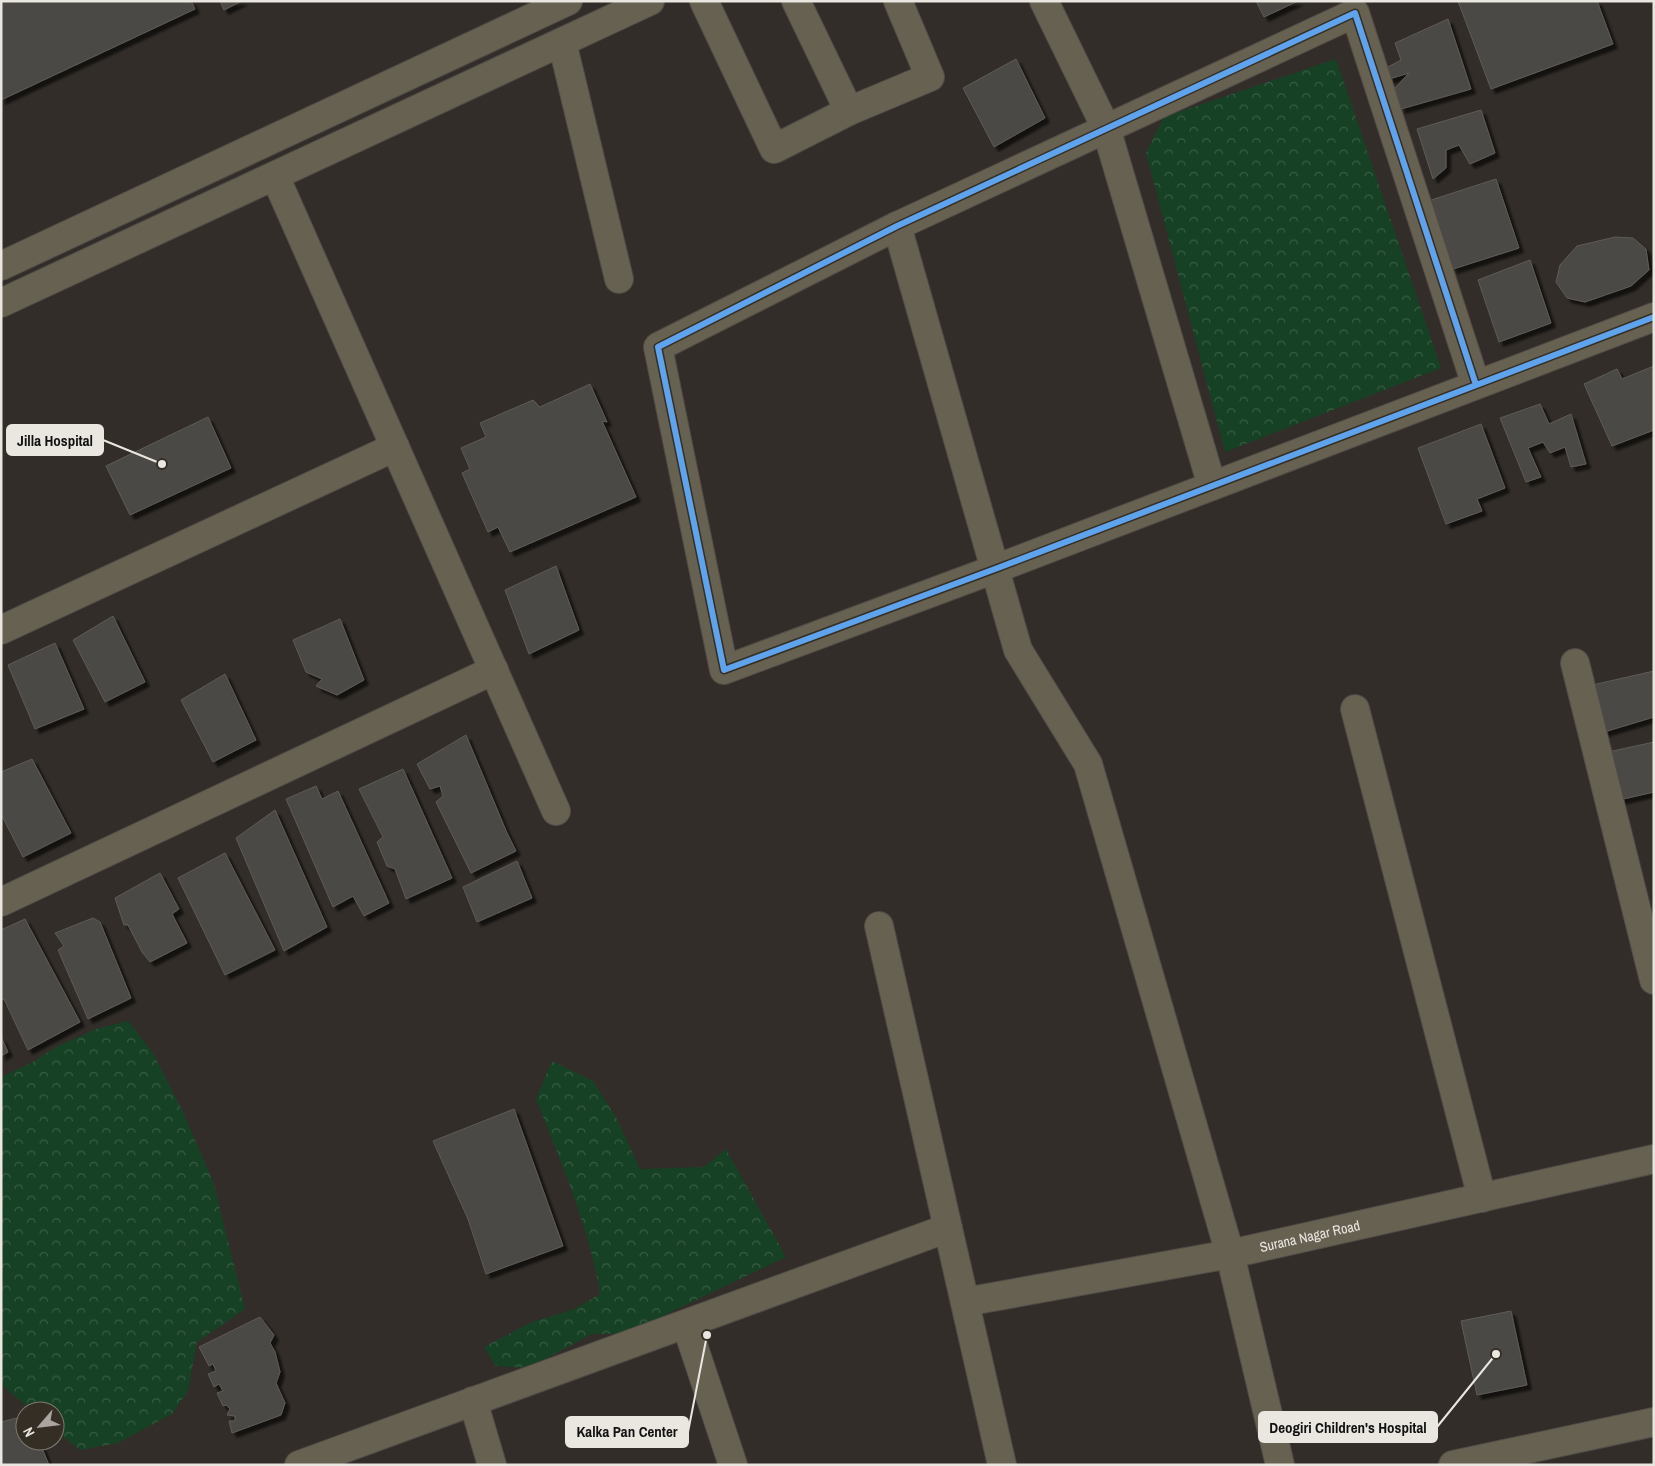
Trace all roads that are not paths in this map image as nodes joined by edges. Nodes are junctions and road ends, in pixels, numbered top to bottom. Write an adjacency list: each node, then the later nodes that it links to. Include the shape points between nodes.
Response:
1 (568, 1): 8 (street)
2 (580, 1): 9 (street)
3 (650, 1): 9 (street)
4 (704, 1): 11 (street, via 774,149)
5 (796, 1): 11 (street)
6 (898, 1): 11 (street, via 930,77)
7 (1044, 1): 12 (street)
8 (529, 10): 10 (street); 15 (street)
9 (590, 29): 10 (street)
10 (553, 46): 13 (street); 16 (street)
11 (850, 111)
12 (1106, 128): 14 (street); 19 (street, via 1356,13); 21 (street)
13 (275, 176): 17 (street); 20 (street)
14 (897, 226): 22 (street); 22 (street, via 658,346 724,670)
15 (1, 266)
16 (619, 278)
17 (1, 303)
18 (1654, 317): 19 (street)
19 (1476, 385): 21 (street)
20 (395, 447): 23 (street); 25 (street)
21 (1212, 486): 22 (street)
22 (995, 569): 34 (street, via 1018,650 1088,764)
23 (1, 630)
24 (1575, 663): 30 (street)
25 (494, 670): 27 (street); 28 (street)
26 (1355, 709): 32 (street)
27 (556, 811)
28 (1, 902)
29 (879, 926): 33 (street)
30 (1654, 980)
31 (1654, 1159): 32 (street, Surana Nagar Road)
32 (1482, 1198): 34 (street, Surana Nagar Road)
33 (948, 1228): 35 (street); 36 (street)
34 (1230, 1254): 35 (street, Surana Nagar Road); 43 (street)
35 (965, 1302): 42 (street)
36 (686, 1324): 37 (street); 41 (street)
37 (473, 1401): 39 (street); 40 (street)
38 (1654, 1422): 44 (street)
39 (299, 1465)
40 (492, 1465)
41 (733, 1465)
42 (1002, 1465)
43 (1280, 1465)
44 (1453, 1465)

